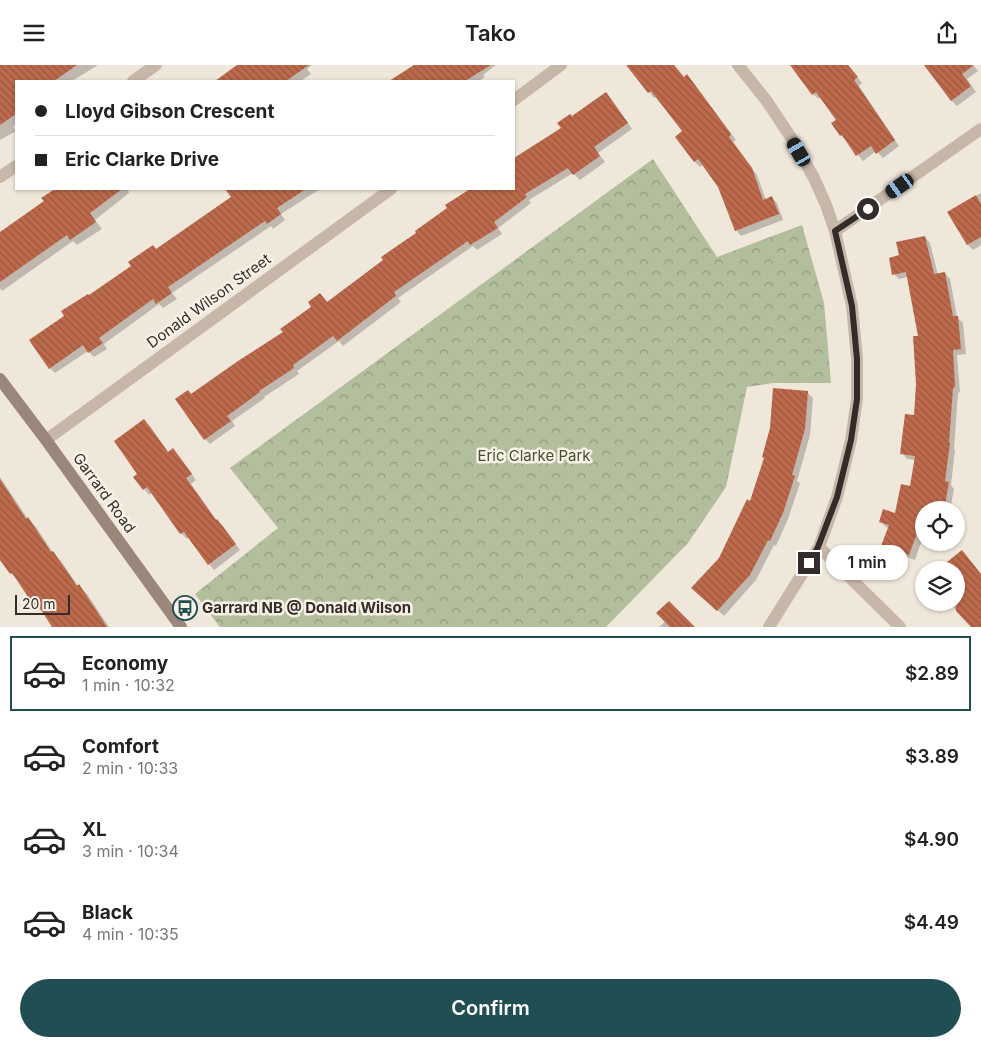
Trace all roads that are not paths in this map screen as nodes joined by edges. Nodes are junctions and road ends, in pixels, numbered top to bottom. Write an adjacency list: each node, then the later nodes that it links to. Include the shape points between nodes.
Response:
1 (156, 65): 4 (street)
2 (561, 65): 5 (street)
3 (738, 65): 10 (street, via 792,139 814,178)
4 (134, 80)
5 (515, 99)
6 (981, 129): 10 (street)
7 (15, 167): 8 (street)
8 (0, 177)
9 (390, 190): 12 (street, Donald Wilson Street)
10 (835, 231): 13 (street, via 852,306 857,399 837,497)
11 (0, 379): 12 (street, Garrard Road)
12 (46, 439): 14 (street, Garrard Road)
13 (818, 547): 15 (street); 16 (street)
14 (181, 627)
15 (769, 627)
16 (900, 627)

